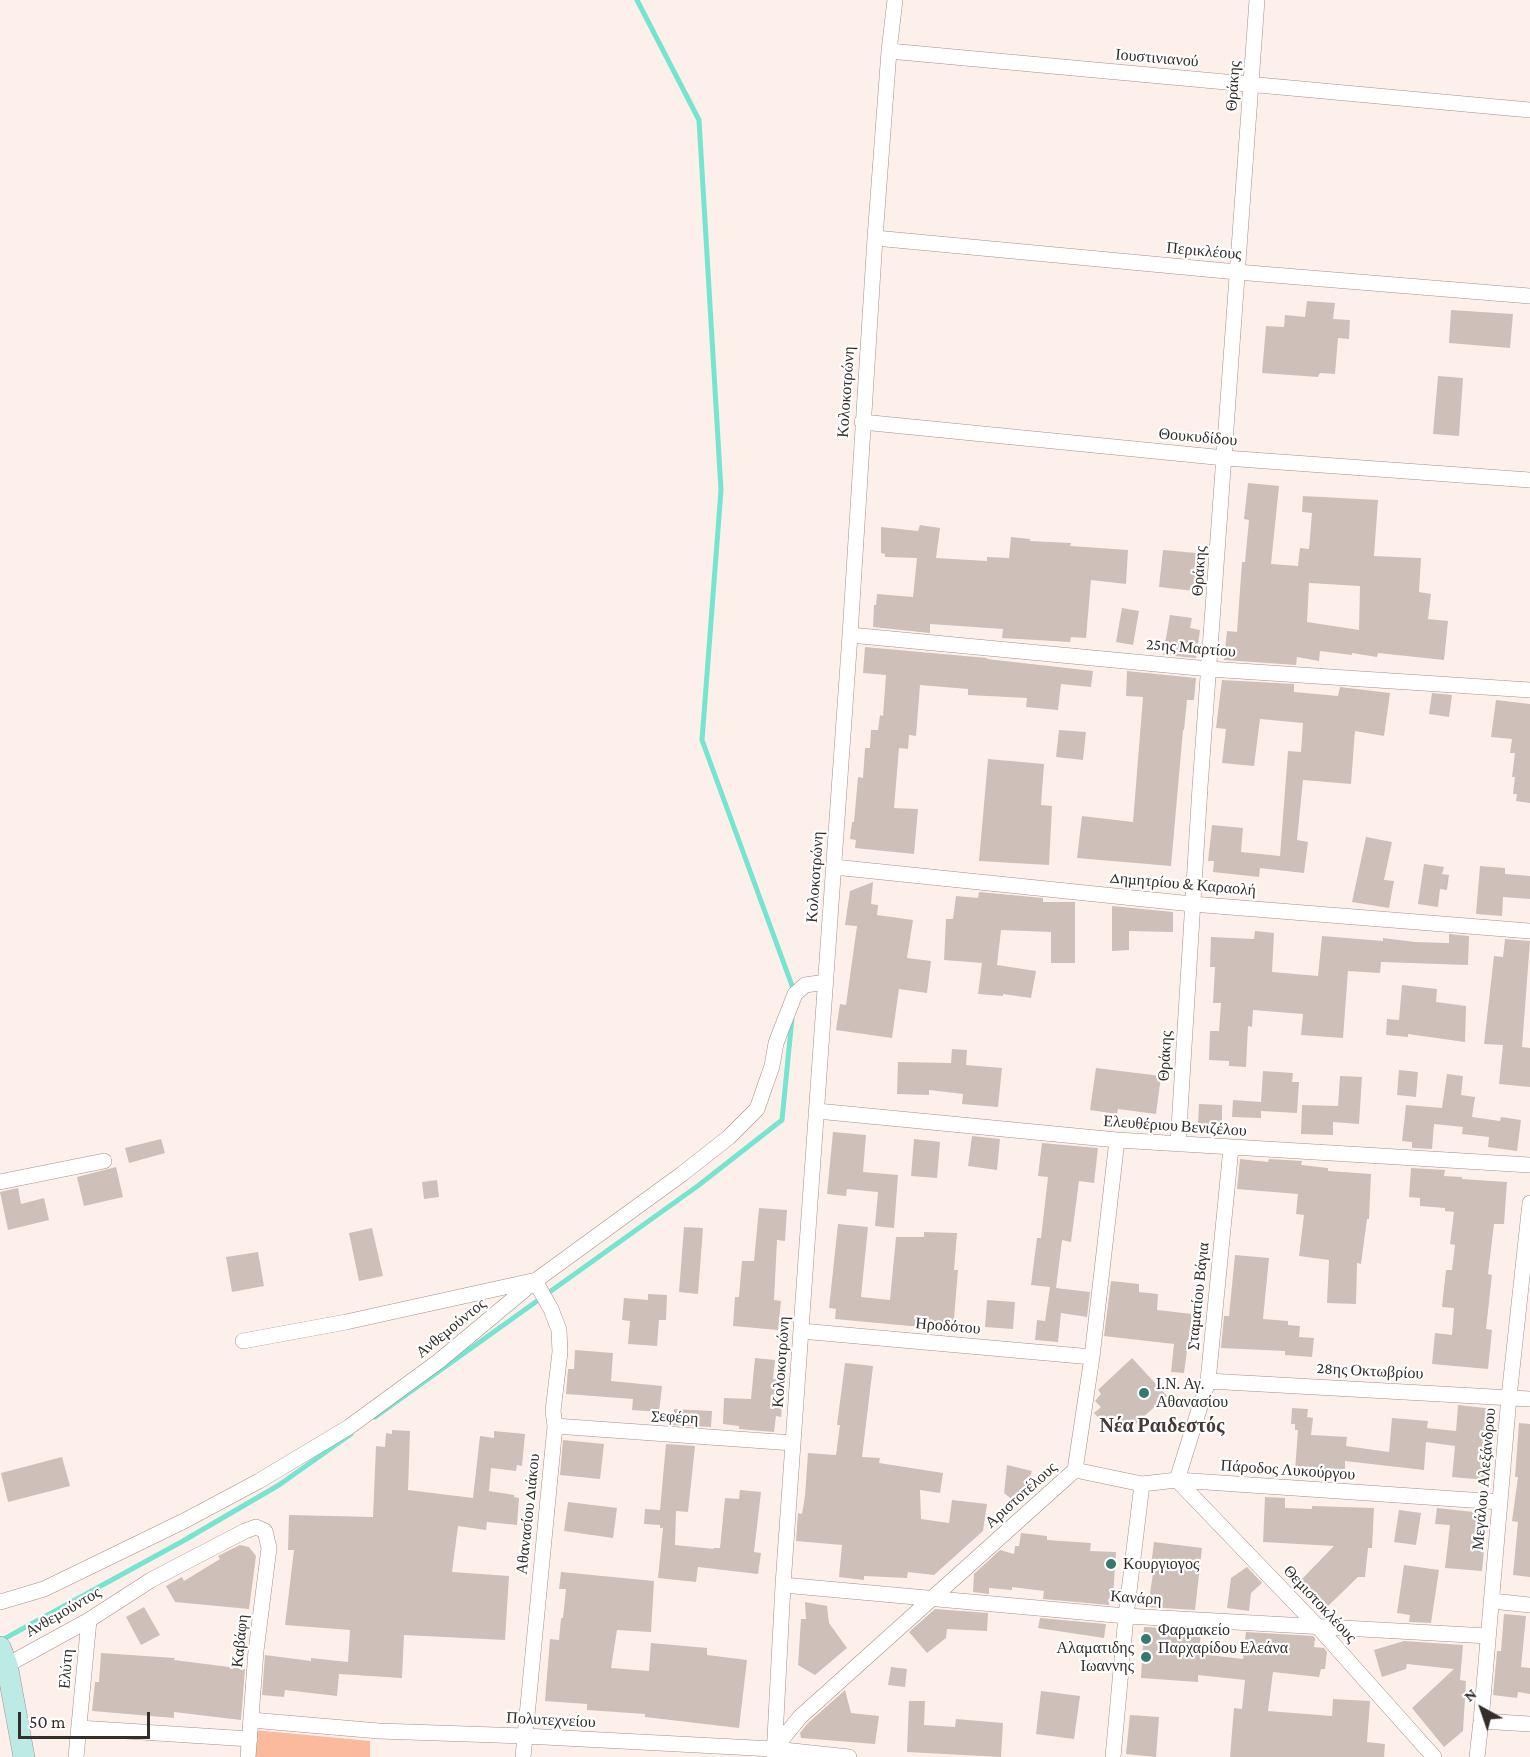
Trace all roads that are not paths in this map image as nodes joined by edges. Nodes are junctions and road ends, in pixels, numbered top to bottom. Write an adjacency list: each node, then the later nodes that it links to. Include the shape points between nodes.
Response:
1 (895, 0): 3 (street, Κολοκοτρώνη)
2 (1257, 0): 4 (street, Θράκης)
3 (889, 51): 4 (street, Ιουστινιανού); 6 (street, Κολοκοτρώνη)
4 (1251, 85): 5 (street, Ιουστινιανού); 7 (street, Θράκης)
5 (1530, 110)
6 (874, 238): 7 (street, Περικλέους); 9 (street, Κολοκοτρώνη)
7 (1236, 273): 8 (street, Περικλέους); 10 (street, Θράκης)
8 (1530, 296)
9 (862, 422): 10 (street, Θουκυδίδου); 12 (street, Κολοκοτρώνη)
10 (1225, 458): 11 (street, Θουκυδίδου); 13 (street, Θράκης)
11 (1530, 480)
12 (850, 635): 13 (street, 25ης Μαρτίου); 15 (street, Κολοκοτρώνη)
13 (1209, 669): 14 (street, 25ης Μαρτίου); 16 (street, Θράκης)
14 (1530, 690)
15 (834, 867): 16 (street, Δημητρίου & Καραολή); 18 (street, Κολοκοτρώνη)
16 (1192, 904): 17 (street, Δημητρίου & Καραολή); 21 (street, Θράκης)
17 (1530, 931)
18 (826, 982): 19 (street, Κολοκοτρώνη); 27 (street, Ανθεμούντος, via 805,985 795,994 757,1109 682,1174)
19 (817, 1111): 20 (street, Ελευθέριου Βενιζέλου); 28 (street, Κολοκοτρώνη)
20 (1117, 1140): 21 (street, Ελευθέριου Βενιζέλου); 30 (street, Αριστοτέλους)
21 (1178, 1144): 22 (street, Ελευθέριου Βενιζέλου)
22 (1231, 1148): 24 (street, Ελευθέριου Βενιζέλου); 31 (street, Σταματίου Βάγια)
23 (104, 1161): 25 (street)
24 (1530, 1165)
25 (0, 1182)
26 (1530, 1203): 32 (street, Μεγάλου Αλεξάνδρου)
27 (535, 1281): 29 (street); 34 (street, Αθανασίου Διάκου, via 559,1330); 44 (street, Ανθεμούντος, via 439,1361 301,1458 55,1584)
28 (801, 1331): 30 (street, Ηροδότου); 35 (street, Κολοκοτρώνη)
29 (243, 1341)
30 (1092, 1357): 36 (street, Αριστοτέλους)
31 (1208, 1381): 32 (street, 28ης Οκτωβρίου); 37 (street, Σταματίου Βάγια)
32 (1509, 1397): 33 (street, 28ης Οκτωβρίου); 39 (street, Μεγάλου Αλεξάνδρου)
33 (1530, 1399)
34 (555, 1426): 35 (street, Σεφέρη); 55 (street, Αθανασίου Διάκου)
35 (793, 1443): 41 (street, Κολοκοτρώνη)
36 (1076, 1470): 38 (street, Πάροδος Λυκούργου); 42 (street, Αριστοτέλους)
37 (1177, 1480): 38 (street, Πάροδος Λυκούργου); 39 (street, Πάροδος Λυκούργου); 48 (street, Θεμιστοκλέους)
38 (1142, 1484): 46 (street)
39 (1500, 1502): 43 (street, Μεγάλου Αλεξάνδρου)
40 (265, 1530): 47 (street, Ανθεμούντος, via 256,1527 245,1531 151,1580); 51 (street, Καβάφη, via 269,1548)
41 (783, 1585): 42 (street, Κανάρη); 57 (street, Κολοκοτρώνη)
42 (932, 1598): 46 (street, Κανάρη); 57 (street, Αριστοτέλους, via 800,1717)
43 (1492, 1601): 45 (street); 49 (street, Μεγάλου Αλεξάνδρου)
44 (0, 1602)
45 (1530, 1605)
46 (1126, 1616): 48 (street, Κανάρη); 63 (street)
47 (89, 1620): 50 (street, Ανθεμούντος); 54 (street, Ελύτη)
48 (1318, 1627): 49 (street, Κανάρη); 64 (street, Θεμιστοκλέους)
49 (1488, 1636): 52 (street, Μεγάλου Αλεξάνδρου)
50 (4, 1656): 58 (street)
51 (251, 1720): 55 (street, Πολυτεχνείου, via 379,1731); 56 (street, Καβάφη)
52 (1481, 1721): 53 (street); 65 (street, Μεγάλου Αλεξάνδρου)
53 (1530, 1724)
54 (79, 1728): 56 (street); 59 (street, Ελύτη)
55 (525, 1736): 57 (street, Πολυτεχνείου); 61 (street, Αθανασίου Διάκου)
56 (250, 1739): 60 (street, Καβάφη)
57 (774, 1753): 62 (street, Πολυτεχνείου)
58 (24, 1757)
59 (76, 1757)
60 (248, 1757)
61 (523, 1757)
62 (849, 1757)
63 (1113, 1757)
64 (1434, 1757)
65 (1476, 1757)

